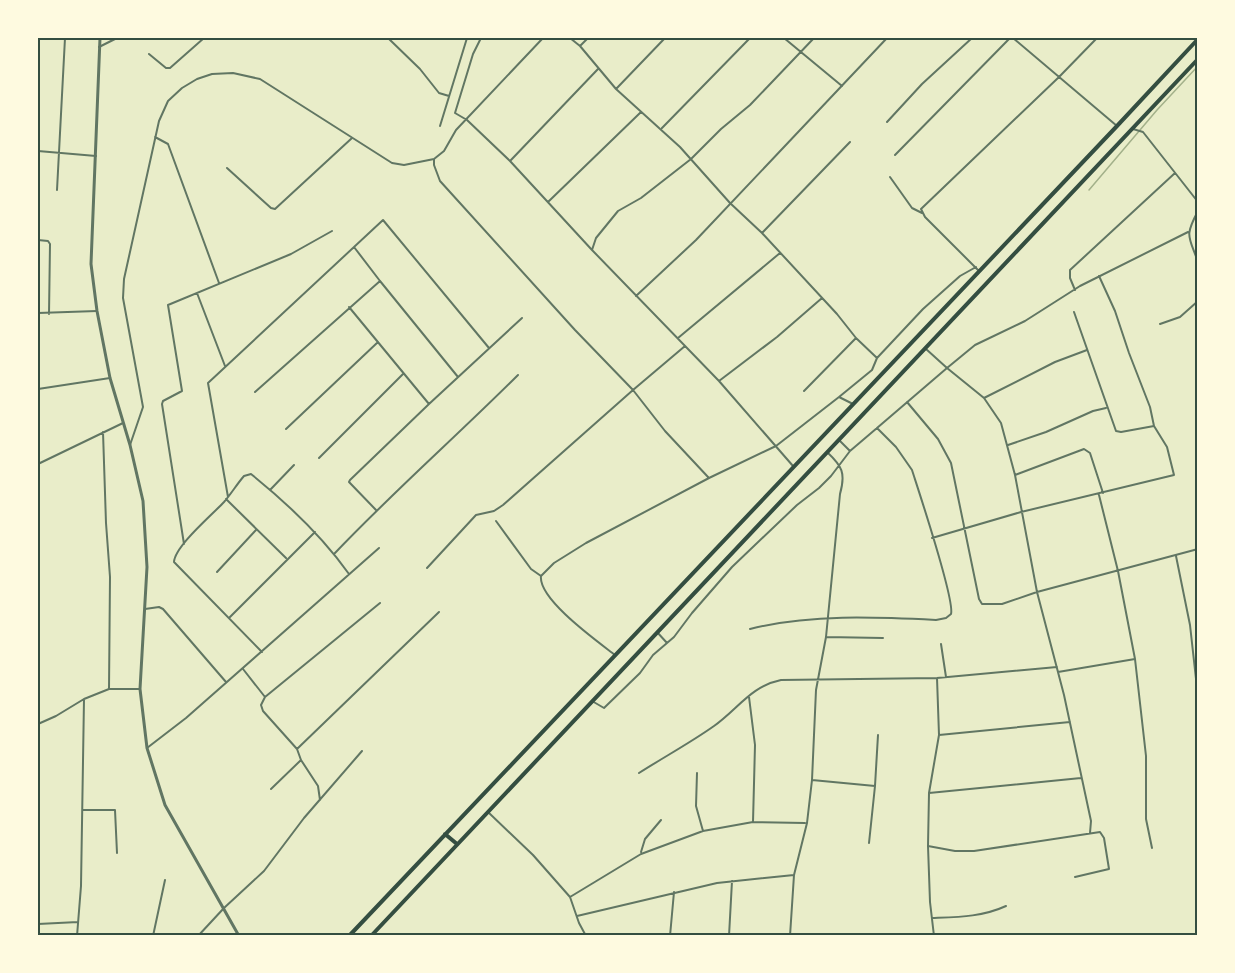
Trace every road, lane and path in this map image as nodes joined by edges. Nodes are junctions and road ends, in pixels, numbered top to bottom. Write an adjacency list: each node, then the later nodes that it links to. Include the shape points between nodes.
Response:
1 (64, 38): 41 (street)
2 (100, 38): 21 (street)
3 (117, 38): 21 (street)
4 (204, 38): 23 (street, via 170,68)
5 (387, 38): 29 (street, via 439,93)
6 (467, 38): 29 (street)
7 (481, 38): 31 (street, via 455,110)
8 (543, 38): 31 (street)
9 (570, 38): 20 (street)
10 (588, 38): 20 (street)
11 (664, 38): 28 (street)
12 (750, 38): 35 (street)
13 (784, 38): 22 (street)
14 (814, 38): 22 (street)
15 (887, 38): 27 (street)
16 (972, 38): 32 (street)
17 (1011, 38): 26 (street); 42 (street)
18 (1097, 38): 26 (street)
19 (1197, 39): 34 (highway)
20 (580, 46): 25 (street)
21 (99, 47): 43 (street)
22 (801, 52): 27 (street); 45 (street)
23 (149, 54)
24 (1197, 59): 36 (highway)
25 (598, 69): 28 (street); 46 (street)
26 (1059, 77): 34 (street); 55 (street, via 924,204)
27 (843, 86): 53 (street)
28 (616, 89): 30 (street)
29 (450, 96): 33 (street)
30 (641, 112): 35 (street); 52 (street)
31 (466, 120): 44 (street); 46 (street)
32 (887, 122)
33 (440, 126)
34 (1117, 126): 64 (highway)
35 (662, 129): 45 (street)
36 (1130, 129): 48 (street, via 1143,132); 74 (highway)
37 (155, 137): 38 (street, via 168,101 182,88 212,74 233,73 260,79); 67 (street, via 168,144); 113 (street, via 124,279 123,298 143,407)
38 (352, 138): 44 (street, via 392,163); 47 (street, via 275,208)
39 (850, 142): 58 (street)
40 (38, 151): 41 (street)
41 (59, 153): 43 (street); 50 (street)
42 (895, 155)
43 (96, 156): 76 (street, via 91,264)
44 (434, 159): 98 (street, via 440,181)
45 (691, 159): 53 (street); 61 (street, via 618,211 596,238)
46 (510, 161): 52 (street)
47 (227, 168)
48 (1175, 173): 51 (street); 68 (street, via 1070,270)
49 (890, 177): 55 (street, via 912,208)
50 (57, 190)
51 (1197, 202)
52 (548, 203): 61 (street)
53 (730, 203): 58 (street); 71 (street)
54 (1197, 211): 57 (street)
55 (921, 213): 64 (street)
56 (333, 231): 67 (street, via 291,254)
57 (1188, 232): 63 (street); 65 (street)
58 (762, 233): 62 (street)
59 (38, 240): 79 (street, via 50,244)
60 (354, 247): 66 (street); 86 (street, via 383,220); 90 (street)
61 (592, 250): 71 (street)
62 (780, 253): 72 (street); 82 (street)
63 (1197, 262)
64 (977, 269): 70 (highway); 89 (street, via 960,276)
65 (1099, 276): 68 (street); 108 (street, via 1112,302)
66 (380, 281): 75 (street); 94 (street)
67 (219, 284): 69 (street)
68 (1076, 290): 91 (street, via 975,345)
69 (197, 293): 90 (street); 136 (street, via 168,305 182,391 162,404)
70 (957, 293): 74 (highway); 105 (highway)
71 (636, 296): 82 (street)
72 (822, 298): 83 (street); 96 (street)
73 (1197, 301): 81 (street, via 1180,317)
74 (962, 302): 87 (highway)
75 (349, 307): 84 (street); 100 (street)
76 (97, 311): 79 (street); 95 (street)
77 (1074, 312): 88 (street)
78 (38, 313): 79 (street)
79 (49, 314)
80 (522, 318): 86 (street)
81 (1160, 324)
82 (678, 338): 85 (street)
83 (856, 338): 89 (street); 99 (street)
84 (378, 342): 92 (street); 110 (street)
85 (685, 346): 96 (street); 98 (street)
86 (489, 348): 94 (street)
87 (924, 348): 91 (street); 112 (highway)
88 (1088, 350): 102 (street); 106 (street)
89 (877, 358): 101 (street, via 872,369)
90 (225, 366): 128 (street, via 208,387)
91 (947, 368): 102 (street); 103 (street)
92 (403, 374): 104 (street); 118 (street)
93 (518, 375): 129 (street)
94 (458, 377): 104 (street)
95 (110, 378): 97 (street); 107 (street)
96 (719, 381): 115 (street)
97 (38, 389)
98 (633, 390): 124 (street); 144 (street, via 503,505 476,516)
99 (804, 391)
100 (255, 392)
101 (839, 397): 105 (street); 115 (street)
102 (984, 398): 114 (street, via 1001,423)
103 (907, 402): 109 (street); 132 (street, via 938,439 951,463)
104 (429, 404): 129 (street, via 350,480 352,487)
105 (853, 404): 122 (highway)
106 (1107, 407): 108 (street, via 1116,431); 114 (street)
107 (123, 423): 111 (street); 113 (street)
108 (1154, 426): 126 (street, via 1167,447 1174,475)
109 (877, 428): 116 (street); 135 (street, via 912,470)
110 (286, 429)
111 (103, 432): 120 (street); 171 (street, via 110,576)
112 (839, 440): 116 (street); 117 (highway)
113 (130, 445): 151 (street, via 143,501)
114 (1008, 445): 123 (street)
115 (776, 446): 122 (street); 124 (street)
116 (850, 451): 119 (street)
117 (828, 452): 119 (street); 142 (highway)
118 (319, 458)
119 (840, 463): 143 (street, via 819,488); 154 (street, via 843,483)
120 (38, 464)
121 (294, 465): 125 (street)
122 (793, 466): 162 (highway)
123 (1015, 476): 126 (street, via 1084,449 1090,453); 130 (street)
124 (709, 478): 148 (street, via 586,543)
125 (270, 490): 128 (street, via 249,474); 134 (street)
126 (1103, 493): 127 (street)
127 (1099, 495): 130 (street); 145 (street)
128 (227, 498): 133 (street); 136 (street)
129 (376, 510): 139 (street)
130 (1021, 512): 132 (street); 149 (street)
131 (495, 521): 148 (street, via 531,569)
132 (966, 529): 135 (street); 149 (street, via 982,604 1002,604)
133 (256, 530): 141 (street); 146 (street)
134 (315, 532): 139 (street); 141 (street)
135 (932, 538): 154 (street, via 953,607 946,618)
136 (184, 544): 153 (street, via 174,558 175,565)
137 (379, 548): 147 (street)
138 (1197, 549): 140 (street)
139 (335, 553): 147 (street)
140 (1176, 556): 145 (street); 175 (street, via 1190,625)
141 (287, 559): 153 (street)
142 (724, 560): 143 (street); 156 (highway)
143 (732, 567): 159 (street)
144 (427, 568)
145 (1118, 571): 149 (street); 163 (street)
146 (217, 572)
147 (349, 574): 161 (street)
148 (541, 576): 162 (street, via 542,588 565,613)
149 (1037, 592): 164 (street)
150 (381, 603): 173 (street)
151 (145, 609): 170 (street, via 163,609); 172 (street)
152 (439, 612): 183 (street)
153 (229, 618): 161 (street)
154 (827, 619): 155 (street, via 778,622); 157 (street)
155 (750, 629)
156 (657, 632): 159 (street); 177 (highway)
157 (826, 637): 158 (street); 169 (street)
158 (883, 638)
159 (668, 643): 177 (street, via 604,708)
160 (941, 644): 167 (street)
161 (262, 652): 165 (street)
162 (615, 655): 201 (highway)
163 (1135, 659): 166 (street); 205 (street, via 1146,756 1146,819)
164 (1057, 667): 166 (street); 167 (street)
165 (242, 669): 170 (street); 173 (street)
166 (1058, 672): 178 (street)
167 (946, 677): 168 (street)
168 (937, 678): 169 (street); 181 (street)
169 (817, 680): 174 (street, via 770,682); 189 (street)
170 (226, 682): 182 (street)
171 (109, 689): 172 (street); 176 (street)
172 (140, 689): 182 (street)
173 (265, 697): 183 (street, via 263,711)
174 (749, 697): 186 (street, via 716,724); 197 (street, via 755,745)
175 (1197, 697)
176 (84, 699): 179 (street); 194 (street)
177 (592, 701): 195 (highway)
178 (1070, 722): 181 (street); 188 (street)
179 (38, 724)
180 (878, 735): 190 (street)
181 (939, 735): 192 (street)
182 (147, 748): 215 (street, via 165,805)
183 (297, 749): 185 (street)
184 (362, 751): 193 (street)
185 (301, 760): 191 (street); 193 (street, via 318,786)
186 (639, 773)
187 (697, 773): 199 (street, via 697,814)
188 (1081, 778): 192 (street); 200 (street)
189 (812, 780): 190 (street); 198 (street)
190 (875, 786): 202 (street)
191 (271, 789)
192 (929, 793): 204 (street)
193 (320, 800): 215 (street, via 264,871)
194 (82, 810): 206 (street, via 115,810); 218 (street)
195 (488, 812): 203 (highway); 213 (street)
196 (662, 820): 207 (street, via 645,839)
197 (753, 822): 198 (street); 199 (street)
198 (807, 823): 208 (street)
199 (703, 831): 207 (street)
200 (1090, 833): 204 (street, via 974,851); 209 (street, via 1103,834 1109,869)
201 (445, 834): 203 (highway); 224 (highway)
202 (869, 843)
203 (457, 844): 225 (highway)
204 (928, 846): 217 (street)
205 (1152, 848)
206 (117, 853)
207 (641, 854): 213 (street)
208 (794, 875): 211 (street); 229 (street)
209 (1075, 877)
210 (165, 880): 221 (street)
211 (732, 881): 212 (street); 228 (street)
212 (674, 892): 216 (street); 227 (street)
213 (570, 897): 216 (street)
214 (1006, 906): 217 (street, via 970,917)
215 (224, 908): 222 (street); 223 (street)
216 (577, 916): 226 (street)
217 (931, 918): 230 (street)
218 (78, 922): 219 (street); 220 (street)
219 (38, 924)
220 (77, 936)
221 (153, 936)
222 (198, 936)
223 (239, 936)
224 (349, 936)
225 (371, 936)
226 (586, 936)
227 (670, 936)
228 (729, 936)
229 (790, 936)
230 (934, 936)

